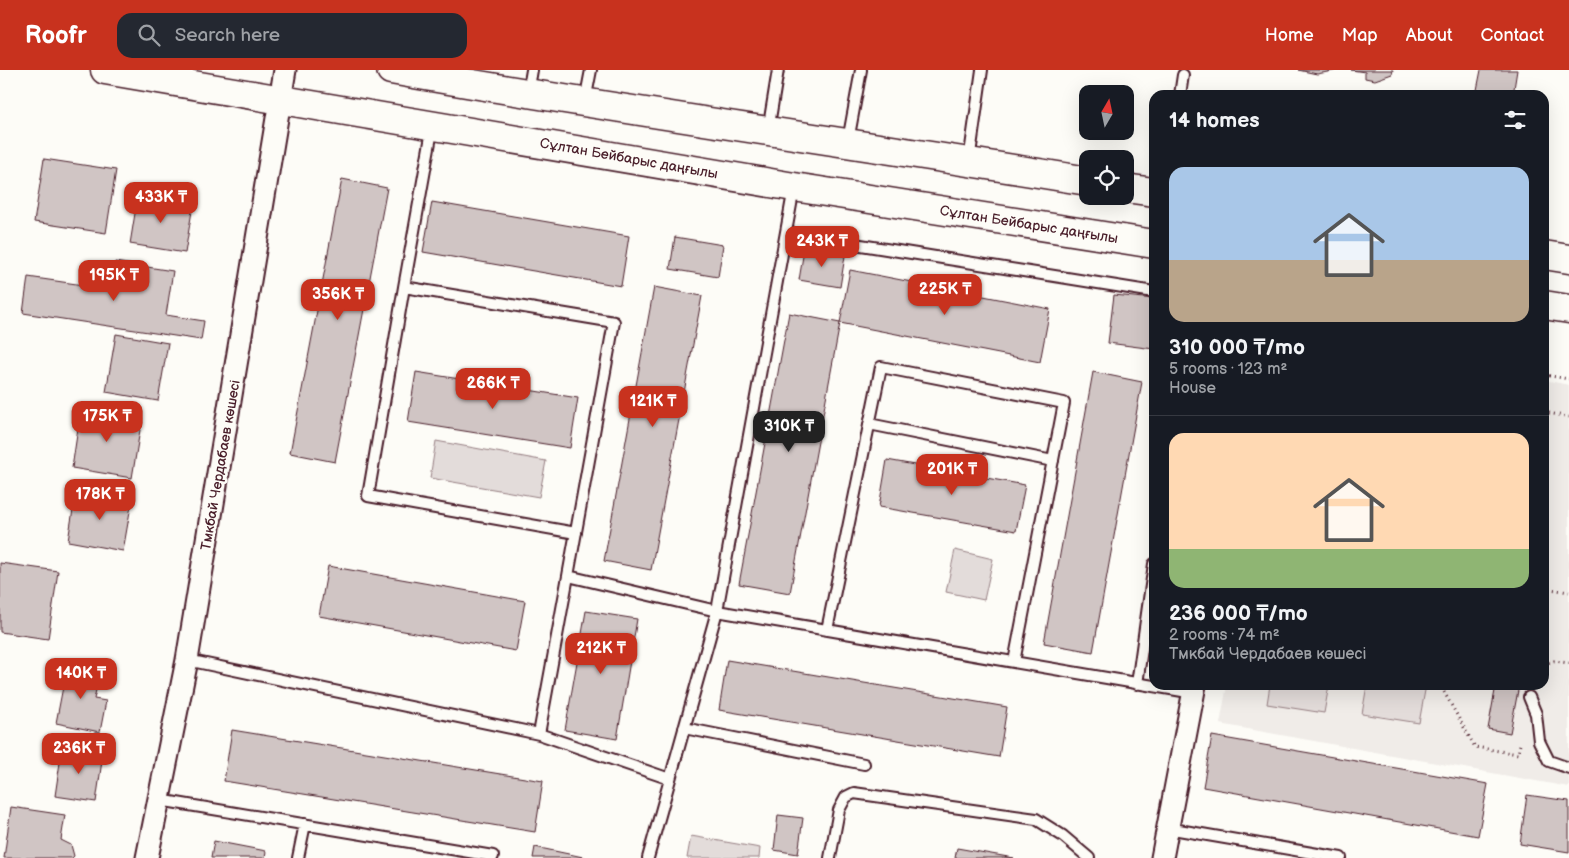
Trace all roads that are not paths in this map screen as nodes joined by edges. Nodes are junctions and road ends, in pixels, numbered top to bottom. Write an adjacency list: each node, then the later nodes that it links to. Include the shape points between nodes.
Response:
1 (105, 70): 11 (main road, Сұлтан Бейбарыс даңғылы)
2 (285, 70): 11 (street, Тмкбай Чердабаев көшесі)
3 (391, 70): 9 (main road)
4 (591, 70): 12 (lane)
5 (778, 70): 14 (lane)
6 (861, 70): 15 (lane)
7 (982, 70): 16 (lane)
8 (1183, 75): 10 (lane)
9 (530, 82): 12 (main road)
10 (1181, 90)
11 (281, 99): 13 (main road, Сұлтан Бейбарыс даңғылы); 36 (street, Тмкбай Чердабаев көшесі)
12 (585, 102): 14 (main road)
13 (433, 124): 18 (main road, Сұлтан Бейбарыс даңғылы); 25 (lane)
14 (768, 132): 15 (main road)
15 (848, 142): 16 (main road)
16 (969, 162): 17 (main road)
17 (1079, 180)
18 (794, 187): 21 (lane); 22 (main road, Сұлтан Бейбарыс даңғылы)
19 (1134, 189): 20 (main road)
20 (1149, 191)
21 (786, 233): 26 (lane); 34 (lane)
22 (1149, 243)
23 (1549, 256): 24 (main road)
24 (1569, 259)
25 (404, 286): 31 (lane, via 368,496); 31 (lane, via 614,322)
26 (1149, 291)
27 (1549, 306): 28 (main road)
28 (1569, 309)
29 (869, 424): 30 (lane); 30 (lane, via 881,367 1064,403); 35 (lane)
30 (1053, 462): 37 (lane)
31 (576, 533): 32 (lane)
32 (568, 576): 34 (lane); 43 (lane)
33 (1149, 599): 38 (lane)
34 (717, 611): 35 (lane); 42 (lane)
35 (827, 630): 37 (lane)
36 (187, 660): 43 (lane); 47 (street, Тмкбай Чердабаев көшесі)
37 (1014, 662): 38 (lane)
38 (1137, 684): 39 (lane)
39 (1149, 685)
40 (1194, 690): 49 (street)
41 (1529, 697): 45 (lane, via 1536,714 1539,741 1549,761)
42 (684, 728): 44 (lane); 46 (lane)
43 (538, 734): 46 (lane)
44 (864, 764)
45 (1569, 768)
46 (670, 779): 54 (lane)
47 (159, 800): 48 (lane); 51 (street, Тмкбай Чердабаев көшесі)
48 (304, 824): 52 (lane); 53 (lane)
49 (1167, 828): 50 (lane); 57 (street)
50 (1285, 853): 58 (lane)
51 (147, 858)
52 (298, 858)
53 (492, 858)
54 (648, 858)
55 (830, 858): 56 (lane, via 839,810 846,797 854,794 1036,819)
56 (1089, 858)
57 (1162, 858)
58 (1341, 858)

